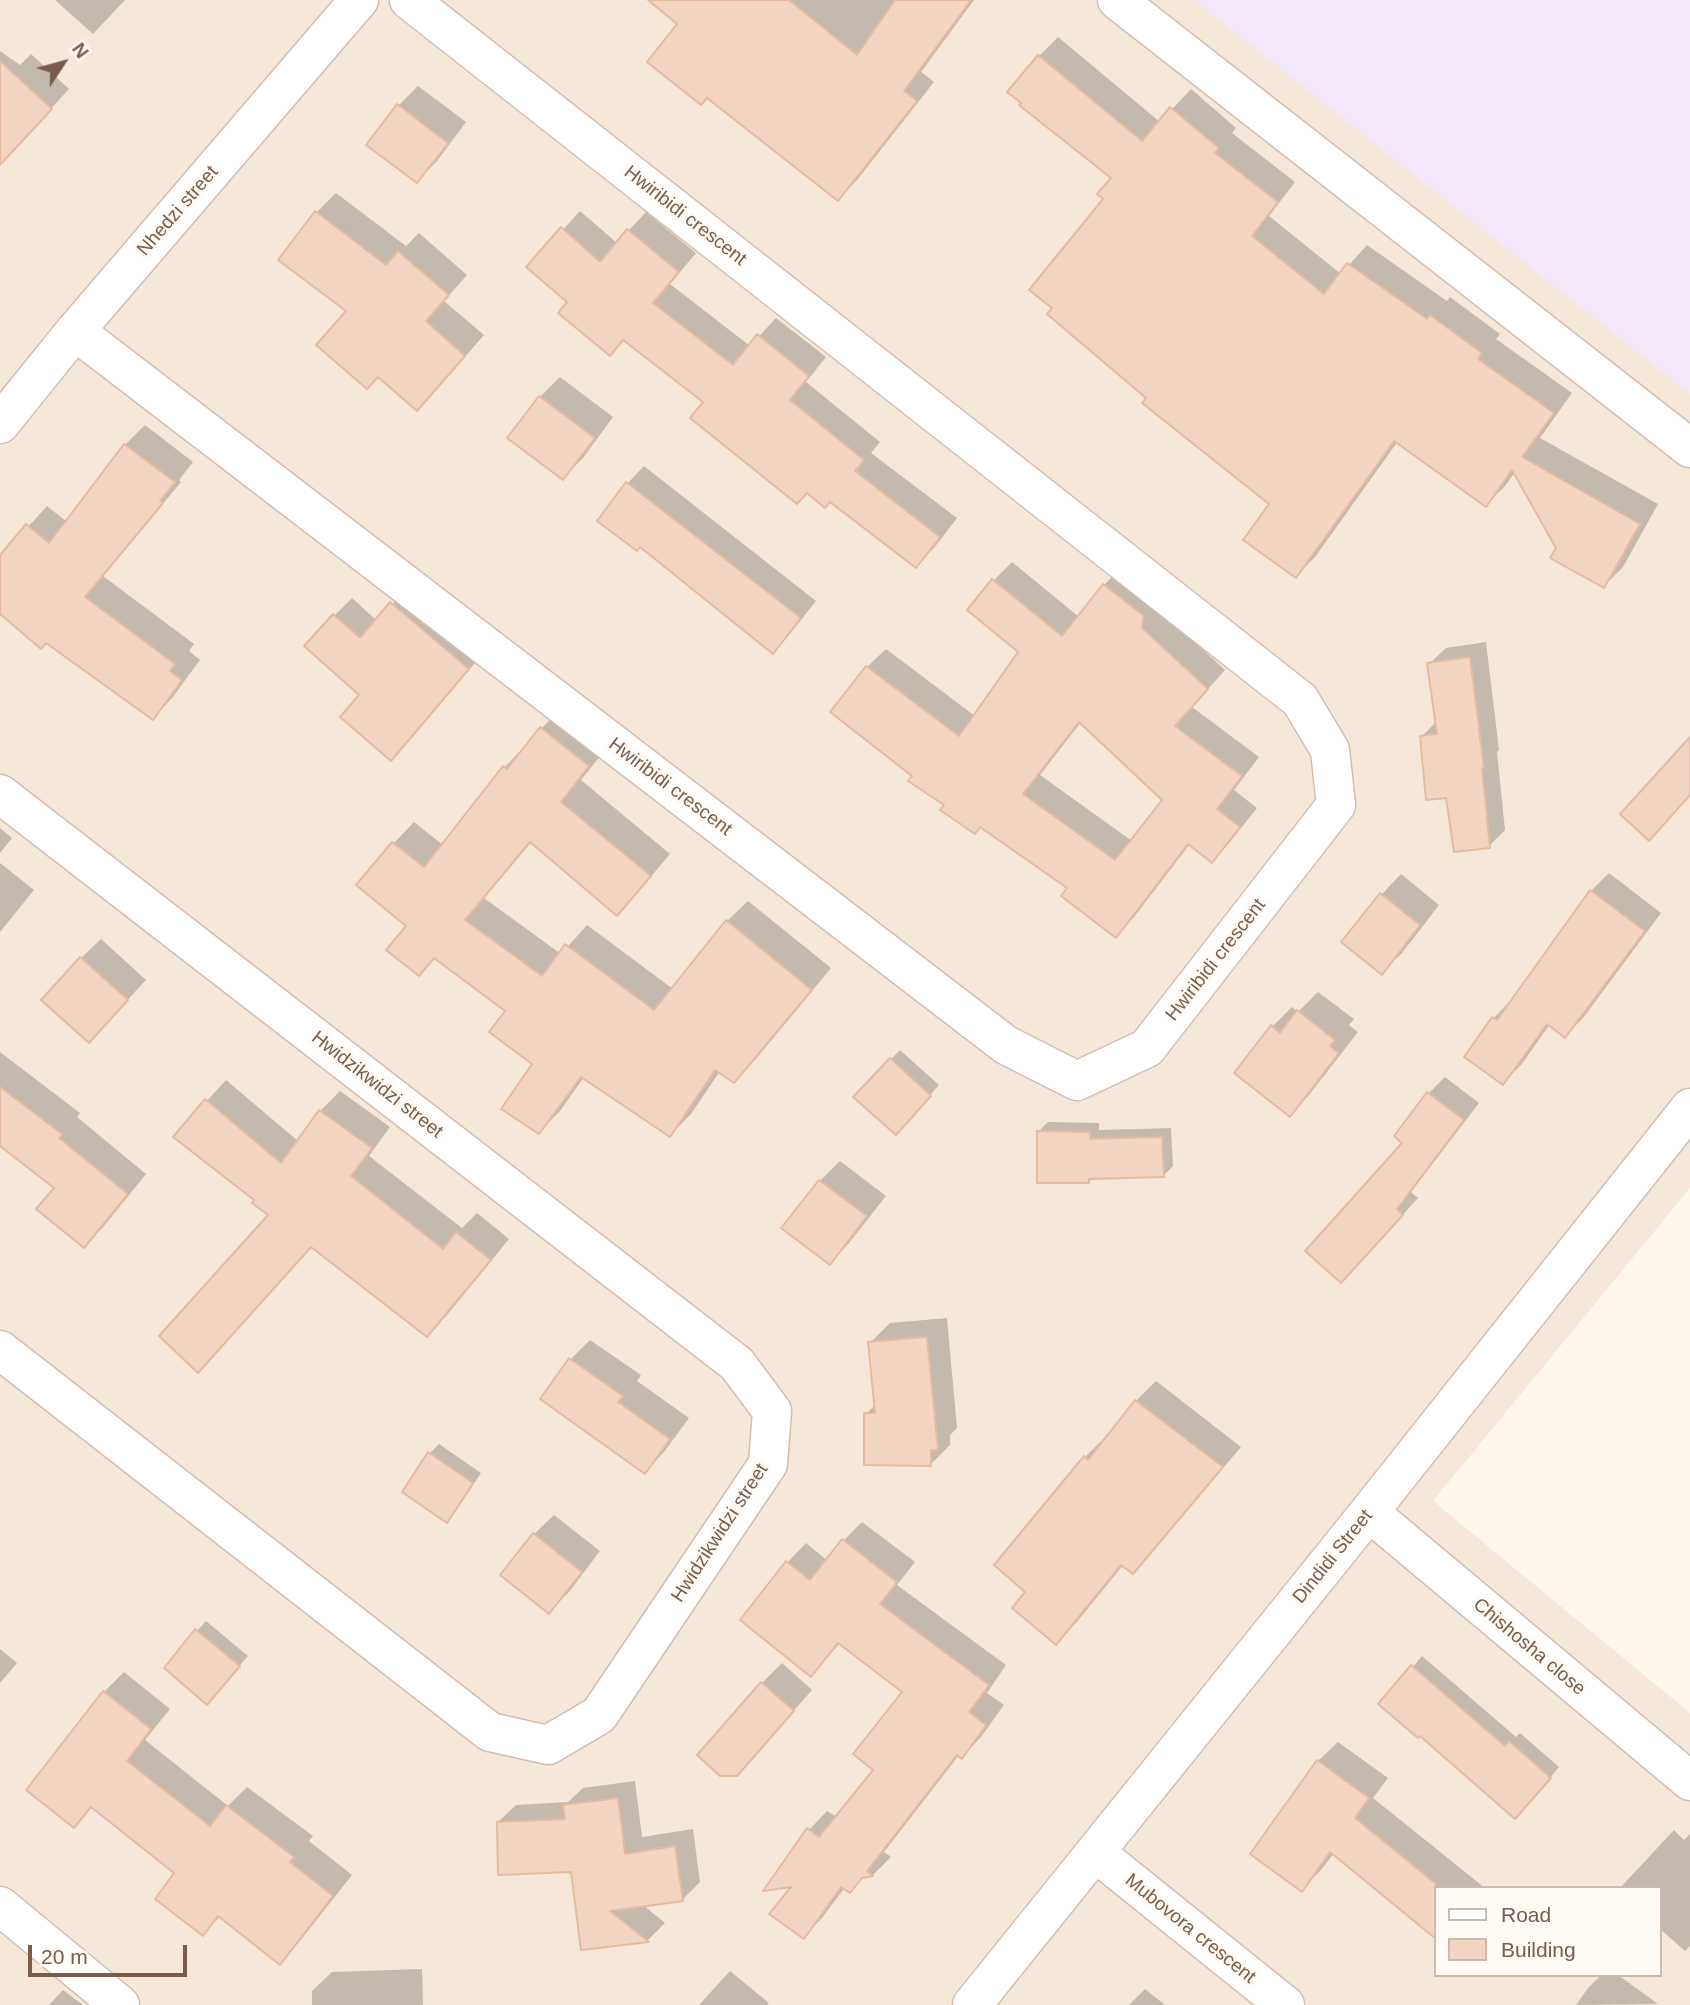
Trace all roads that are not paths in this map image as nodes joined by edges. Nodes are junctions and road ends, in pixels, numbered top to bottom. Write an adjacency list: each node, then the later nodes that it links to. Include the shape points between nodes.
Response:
1 (359, 0): 4 (street, Nhedzi street)
2 (409, 0): 4 (street, Hwiribidi crescent, via 1300,699 1330,750 1335,805 1147,1048 1077,1082 1006,1045)
3 (1117, 0): 6 (street)
4 (75, 331): 5 (street, Nhedzi street)
5 (0, 424)
6 (1690, 448)
7 (0, 794): 9 (street, Hwidzikwidzi street, via 737,1364 772,1411 768,1464 600,1715 548,1745 490,1732)
8 (1690, 1108): 10 (street, Dindidi Street)
9 (0, 1350)
10 (1369, 1513): 11 (street, Chishosha close); 12 (street, Dindidi Street)
11 (1690, 1781)
12 (1096, 1853): 15 (street, Dindidi Street); 16 (street, Mubovora crescent)
13 (0, 1906): 14 (street)
14 (120, 2005)
15 (972, 2005)
16 (1285, 2005)

